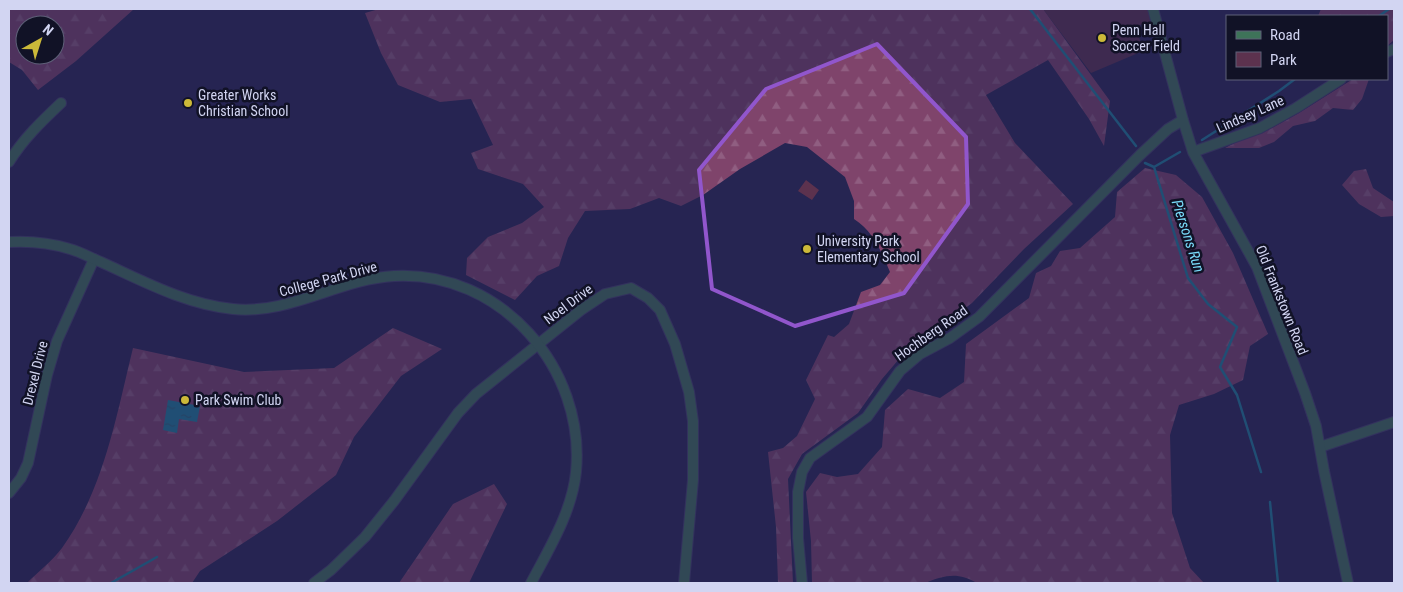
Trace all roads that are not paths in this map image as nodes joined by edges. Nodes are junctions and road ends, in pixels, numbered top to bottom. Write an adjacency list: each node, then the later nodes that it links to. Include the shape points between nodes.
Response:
1 (1153, 9): 4 (street, Old Frankstown Road)
2 (1339, 80): 5 (street, Lindsey Lane, via 1260,128)
3 (61, 103): 6 (street, via 17,148)
4 (1183, 120): 5 (street, Old Frankstown Road); 16 (street, Hochberg Road, via 1140,155 979,317 920,354 900,371 867,417 810,458 802,472 798,492)
5 (1193, 152): 11 (street, Old Frankstown Road, via 1257,267 1305,393)
6 (9, 162)
7 (9, 242): 8 (street, College Park Drive, via 71,249)
8 (94, 259): 9 (street, College Park Drive, via 182,298 208,306 235,309 282,306 394,276 435,280 485,297 512,317); 12 (street, Drexel Drive, via 56,341 28,463)
9 (539, 345): 13 (street, Noel Drive, via 476,394 458,413 365,537); 14 (street, College Park Drive, via 566,391 574,421 577,455 574,486 565,513); 15 (street, Noel Drive, via 605,294 631,288 660,310 675,344 689,392 693,421 693,480)
10 (1394, 422): 11 (street)
11 (1320, 447): 17 (street, Old Frankstown Road)
12 (9, 494)
13 (314, 583)
14 (531, 583)
15 (684, 583)
16 (802, 583)
17 (1348, 583)

